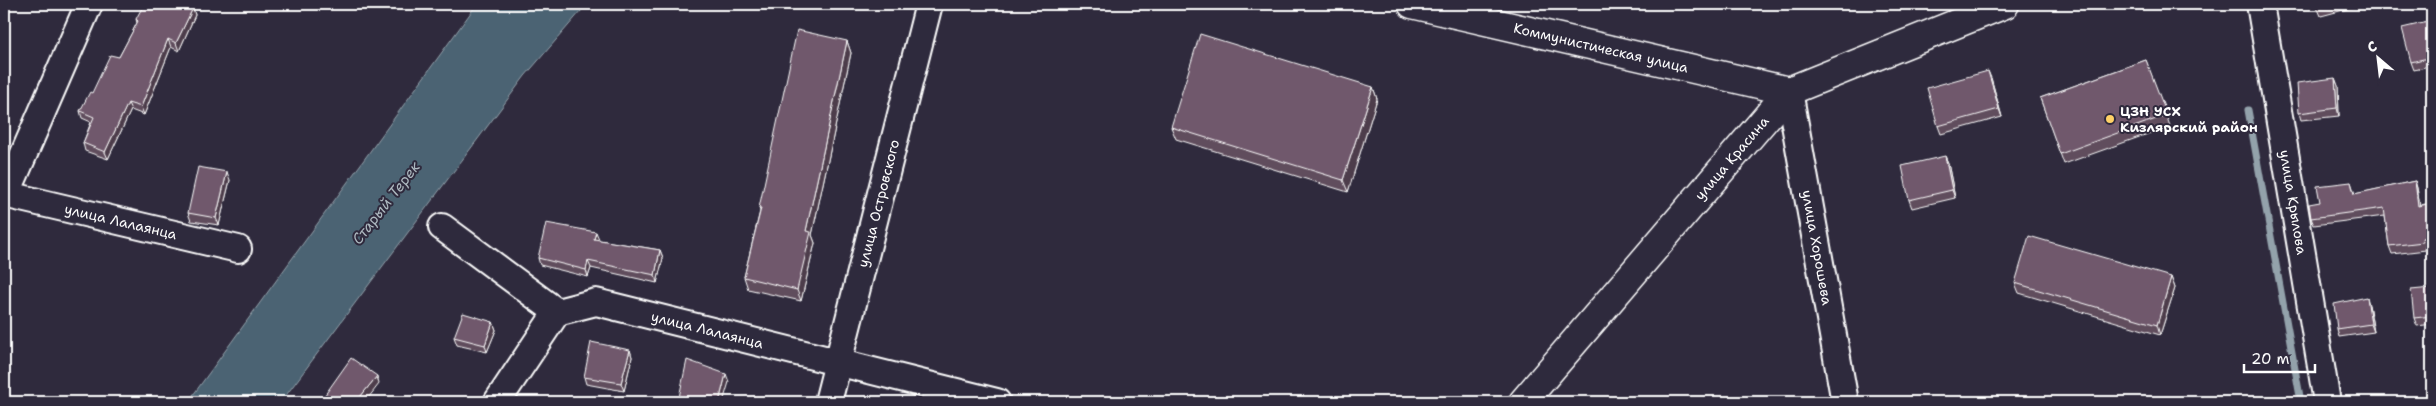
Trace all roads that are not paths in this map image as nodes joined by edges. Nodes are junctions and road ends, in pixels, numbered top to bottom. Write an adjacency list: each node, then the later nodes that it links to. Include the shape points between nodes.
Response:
1 (89, 4): 7 (street)
2 (929, 4): 11 (street, улица Островского)
3 (1412, 4): 6 (street, Коммунистическая улица)
4 (2005, 4): 6 (street, улица Красина)
5 (2260, 4): 17 (street, улица Крылова)
6 (1789, 91): 15 (street, улица Красина); 16 (street, улица Хорошева)
7 (5, 194): 9 (street, улица Лалаянца)
8 (442, 227): 10 (street)
9 (238, 249)
10 (557, 312): 11 (street, улица Лалаянца, via 596,302); 12 (street)
11 (837, 364): 13 (street, улица Островского); 14 (street, улица Лалаянца)
12 (497, 402)
13 (828, 402)
14 (997, 402)
15 (1523, 402)
16 (1845, 402)
17 (2327, 402)

